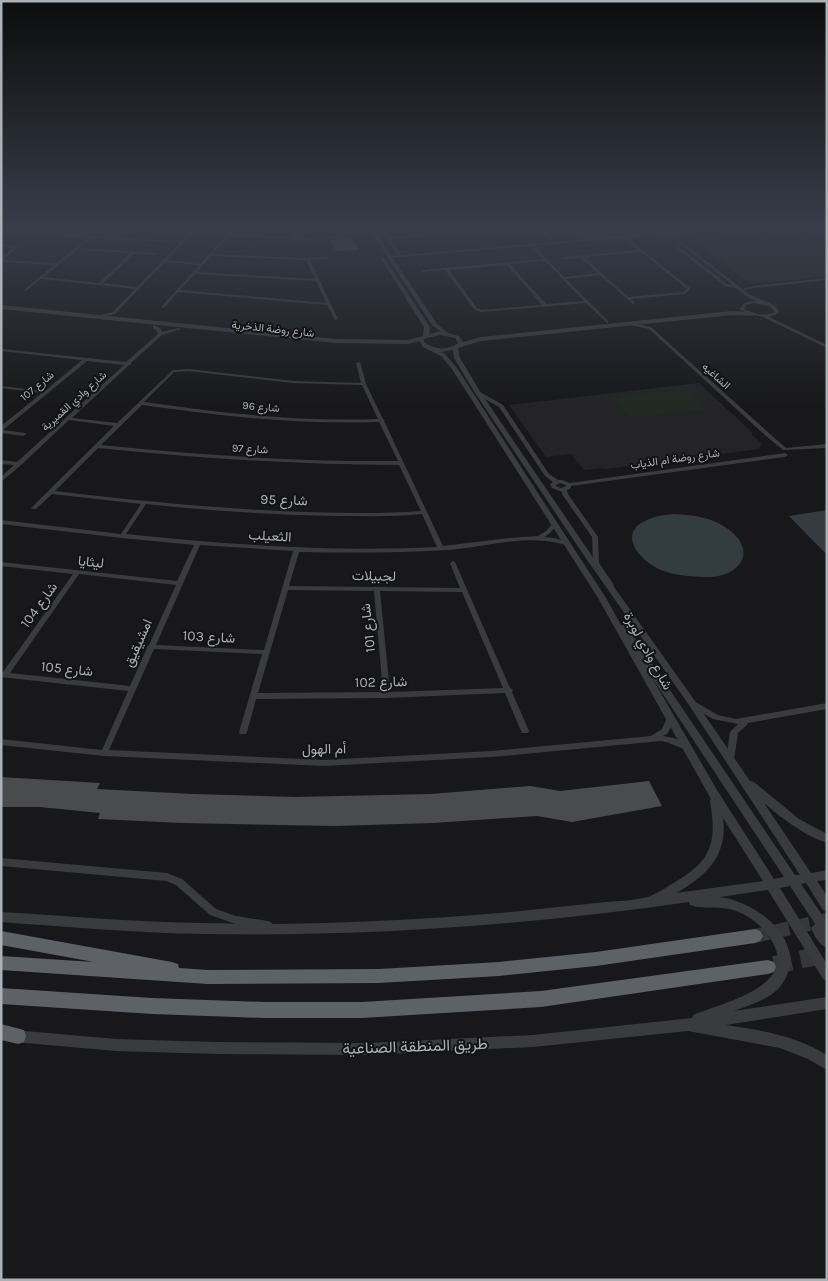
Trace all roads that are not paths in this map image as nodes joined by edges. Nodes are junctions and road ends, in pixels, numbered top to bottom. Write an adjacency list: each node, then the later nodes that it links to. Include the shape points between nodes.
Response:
1 (30, 287): 16 (street)
2 (126, 287): 15 (street)
3 (182, 287): 17 (street)
4 (320, 287): 23 (street)
5 (401, 287): 44 (street, via 427,327)
6 (410, 287): 41 (street, via 435,325)
7 (460, 287): 25 (street, via 479,310)
8 (528, 287): 25 (street)
9 (572, 287): 20 (street)
10 (616, 287): 19 (street)
11 (684, 287): 19 (street, via 689,291)
12 (737, 287): 24 (street, via 746,298)
13 (739, 287): 18 (street)
14 (754, 287): 18 (street)
15 (138, 288): 28 (street)
16 (26, 290)
17 (178, 291): 23 (street); 26 (street)
18 (746, 292): 22 (street)
19 (628, 298): 21 (street)
20 (587, 302): 25 (street); 36 (street)
21 (633, 303)
22 (765, 303): 24 (street); 30 (street, via 776,308)
23 (329, 304): 33 (street)
24 (743, 305): 29 (street, via 744,311); 36 (street, via 727,310)
25 (545, 306)
26 (164, 308)
27 (1, 309): 32 (street, شارع روضة الذخرية); 38 (street, شارع روضة الذخرية)
28 (114, 313): 32 (street); 34 (street)
29 (753, 314): 31 (street); 35 (street)
30 (780, 315): 31 (street); 45 (street)
31 (762, 316): 45 (street)
32 (96, 317): 34 (street, شارع روضة الذخرية)
33 (336, 319)
34 (120, 320): 44 (street, شارع روضة الذخرية, via 346,342 402,342)
35 (658, 321): 37 (street); 40 (street, via 652,324)
36 (607, 322): 43 (street, via 478,336)
37 (631, 324): 40 (street, الشاغيه); 47 (street, via 481,339)
38 (154, 327): 39 (street, شارع روضة الذخرية); 42 (street)
39 (179, 329): 42 (street, شارع وادي القميرية); 46 (street, شارع روضة الذخرية, via 334,344)
40 (651, 329): 64 (street, الشاغيه)
41 (445, 333): 43 (street); 44 (street, شارع روضة الذخرية)
42 (160, 334): 53 (street, شارع وادي القميرية)
43 (453, 335): 47 (street, شارع وادي لوبرة, via 459,338)
44 (424, 337): 46 (street, via 421,342)
45 (816, 342): 48 (street)
46 (424, 346): 49 (street, شارع روضة الذخرية)
47 (457, 346): 49 (street); 57 (street, شارع وادي لوبرة, via 456,358)
48 (827, 347)
49 (433, 349): 80 (street, شارع وادي لوبرة, via 448,359)
50 (1, 350): 51 (street, شارع 107)
51 (86, 359): 53 (street, شارع 107); 56 (street, شارع 107)
52 (358, 363): 54 (street)
53 (129, 364): 59 (street, شارع وادي القميرية)
54 (364, 384): 58 (street, via 293,382 183,370 170,373); 60 (street)
55 (1, 387): 56 (street)
56 (45, 392): 62 (street, شارع 107)
57 (478, 393): 73 (street, via 501,406 547,475); 95 (street, شارع وادي لوبرة)
58 (140, 403): 60 (street, شارع 96, via 295,420); 61 (street)
59 (70, 419): 61 (street); 71 (street, شارع وادي القميرية)
60 (382, 420): 70 (street)
61 (118, 425): 65 (street)
62 (1, 430): 63 (street, شارع 107)
63 (23, 434)
64 (769, 436): 67 (street, الشاغيه); 68 (street, الشاغيه)
65 (97, 446): 70 (street, شارع 97, via 234,459); 75 (street)
66 (824, 446): 68 (street, شارع روضة ام الذياب)
67 (777, 451): 68 (street); 73 (street, شارع روضة ام الذياب, via 769,455)
68 (787, 452): 74 (street, شارع روضة ام الذياب)
69 (1, 462): 71 (street)
70 (402, 463): 78 (street)
71 (19, 464): 72 (street, شارع وادي القميرية)
72 (1, 480)
73 (560, 482): 74 (street); 74 (street, via 554,487)
74 (567, 487): 95 (street, via 565,494 595,537 596,563)
75 (50, 492): 76 (street, شارع 95); 77 (street)
76 (144, 503): 78 (street, شارع 95, via 302,513); 81 (street)
77 (34, 508)
78 (424, 512): 85 (street)
79 (1, 522): 81 (street, الثعيلب)
80 (555, 524): 82 (street); 83 (street, شارع وادي لوبرة)
81 (122, 536): 84 (street, الثعيلب)
82 (538, 537): 83 (street, الثعيلب); 85 (street, الثعيلب)
83 (566, 543): 94 (street, شارع وادي لوبرة)
84 (197, 544): 86 (street, الثعيلب); 90 (street, امشيقيق)
85 (441, 548): 86 (street, الثعيلب, via 406,551)
86 (296, 550): 91 (street)
87 (452, 563): 93 (street)
88 (1, 564): 89 (street, ليثايا)
89 (77, 573): 90 (street, ليثايا); 98 (street, شارع 104)
90 (178, 584): 96 (street, امشيقيق)
91 (285, 588): 92 (street, لجبيلات); 97 (street)
92 (377, 589): 93 (street, لجبيلات); 101 (street, شارع 101)
93 (464, 590): 100 (street)
94 (602, 598): 105 (street, شارع وادي لوبرة); 120 (street)
95 (618, 598): 103 (street, شارع وادي لوبرة)
96 (150, 646): 97 (street, شارع 103); 99 (street, امشيقيق)
97 (267, 652): 102 (street)
98 (2, 675): 99 (street, شارع 105)
99 (131, 689): 112 (street, امشيقيق)
100 (509, 690): 101 (street, شارع 102); 107 (street)
101 (387, 695): 102 (street, شارع 102)
102 (253, 696): 108 (street)
103 (692, 703): 106 (street, via 726,721); 113 (street, شارع وادي لوبرة)
104 (827, 706): 106 (street)
105 (670, 720): 109 (street, أم الهول, via 665,731); 111 (street, شارع وادي لوبرة)
106 (746, 722): 113 (street, via 734,732)
107 (525, 731)
108 (243, 732)
109 (647, 740): 111 (street, أم الهول, via 671,740); 112 (street, أم الهول, via 491,754 324,763)
110 (1, 742): 112 (street, أم الهول)
111 (686, 747): 115 (street, شارع وادي لوبرة)
112 (104, 753)
113 (730, 760): 114 (street, شارع وادي لوبرة)
114 (743, 780): 116 (street, via 788,818); 119 (street, شارع وادي لوبرة)
115 (713, 793): 121 (street, شارع وادي لوبرة); 122 (street, via 720,822 717,850 710,862 696,875)
116 (827, 839)
117 (1, 862): 125 (street, via 166,877 179,882 213,912)
118 (827, 876): 119 (street)
119 (808, 879): 120 (street); 123 (street, شارع وادي لوبرة)
120 (793, 882): 121 (street); 126 (street)
121 (772, 885): 122 (street); 129 (street, via 792,891); 132 (street, شارع وادي لوبرة)
122 (648, 903): 125 (street, via 532,916); 136 (street, via 711,901 738,906 760,918 770,928 782,950 784,962 774,985)
123 (827, 906)
124 (1, 917): 125 (street, via 177,928)
125 (293, 929)
126 (827, 932)
127 (754, 936): 133 (highway, via 596,959 499,969 379,976)
128 (1, 938): 133 (highway)
129 (827, 943)
130 (1, 963): 133 (highway)
131 (768, 967): 134 (highway, via 541,999 362,1010 171,1007)
132 (827, 975)
133 (208, 977)
134 (1, 996)
135 (827, 1003): 136 (street, طريق المنطقة الصناعية)
136 (684, 1025): 137 (street, طريق المنطقة الصناعية, via 533,1041 369,1049 116,1045); 138 (street, via 768,1039 802,1050)
137 (7, 1034)
138 (827, 1063)

